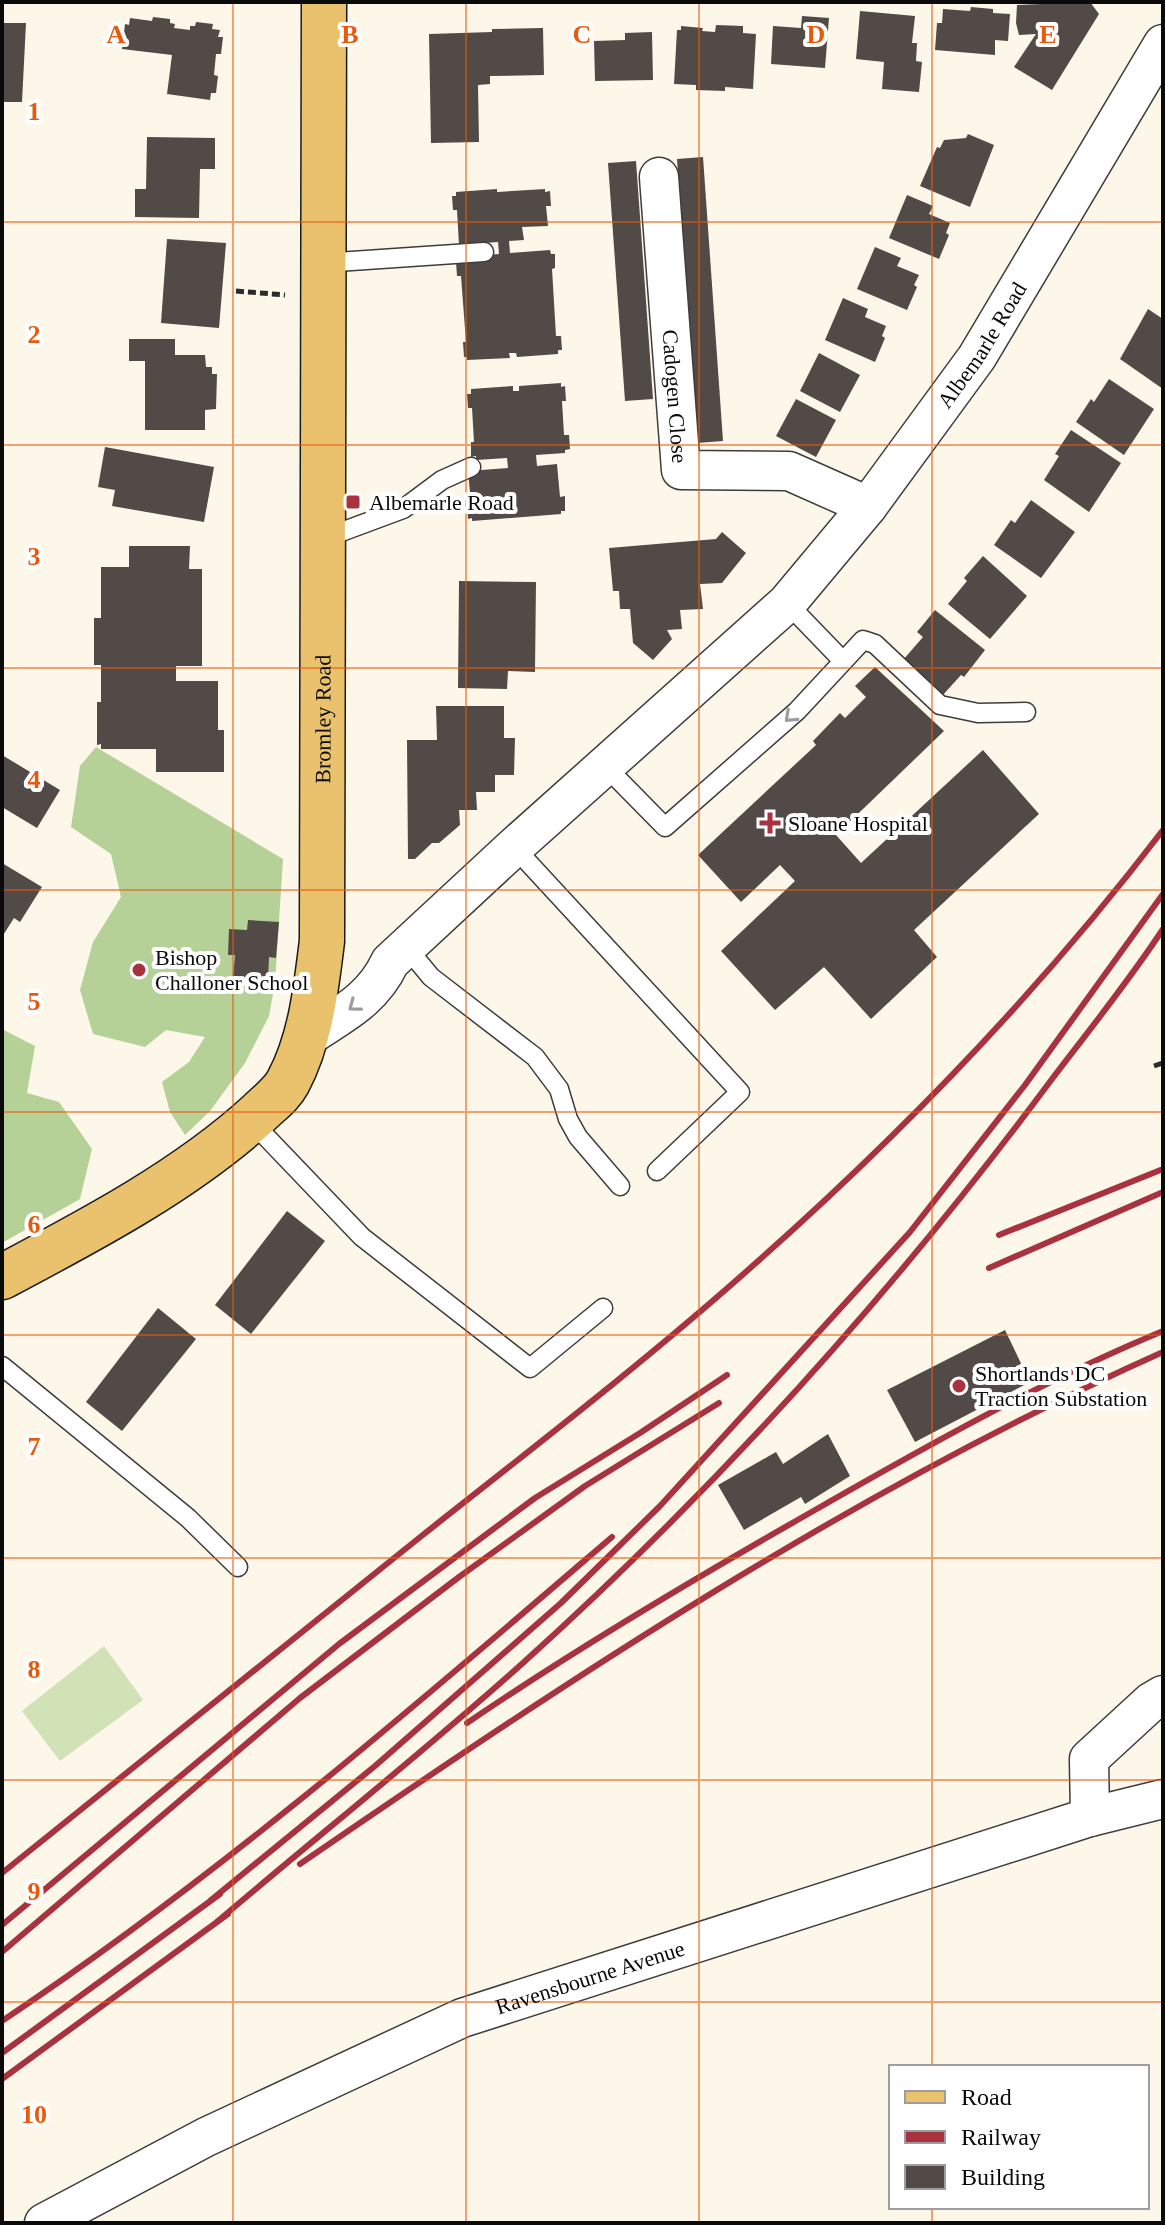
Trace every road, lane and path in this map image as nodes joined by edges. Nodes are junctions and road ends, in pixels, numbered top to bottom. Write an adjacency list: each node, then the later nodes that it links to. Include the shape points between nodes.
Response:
1 (324, 2): 5 (main road, Bromley Road)
2 (1163, 44): 8 (street, Albemarle Road, via 977,357)
3 (659, 177): 8 (street, Cadogen Close, via 681,470 789,471)
4 (484, 252): 5 (lane)
5 (322, 280): 6 (path); 9 (main road, Bromley Road)
6 (236, 291)
7 (471, 467): 9 (lane, via 442,480 403,509)
8 (868, 506): 10 (street, Albemarle Road)
9 (322, 539): 16 (main road, Bromley Road, via 322,941)
10 (787, 603): 11 (lane); 13 (street, Albemarle Road)
11 (842, 660): 12 (lane, via 863,640 875,644 940,705 978,713); 13 (lane, one-way to 13, via 797,711 665,827)
12 (1026, 712)
13 (606, 767): 14 (street, Albemarle Road)
14 (514, 847): 15 (street, Albemarle Road); 20 (lane, via 740,1092)
15 (398, 955): 16 (street, Albemarle Road, one-way to 16, via 381,983 353,1009); 21 (lane, via 535,1057 559,1089 578,1137)
16 (306, 1038): 19 (main road, Bromley Road, via 280,1094)
17 (1163, 1063): 18 (path)
18 (1154, 1066)
19 (251, 1121): 22 (main road, Bromley Road, via 120,1211); 23 (lane, via 362,1237 530,1368)
20 (657, 1171)
21 (620, 1186)
22 (2, 1277)
23 (603, 1308)
24 (2, 1366): 25 (lane, via 188,1518)
25 (238, 1567)
26 (1163, 1695): 28 (street, via 1089,1759)
27 (1163, 1799): 28 (street, Ravensbourne Avenue)
28 (1090, 1817): 29 (street, Ravensbourne Avenue, via 462,2018 206,2137)
29 (44, 2223)

